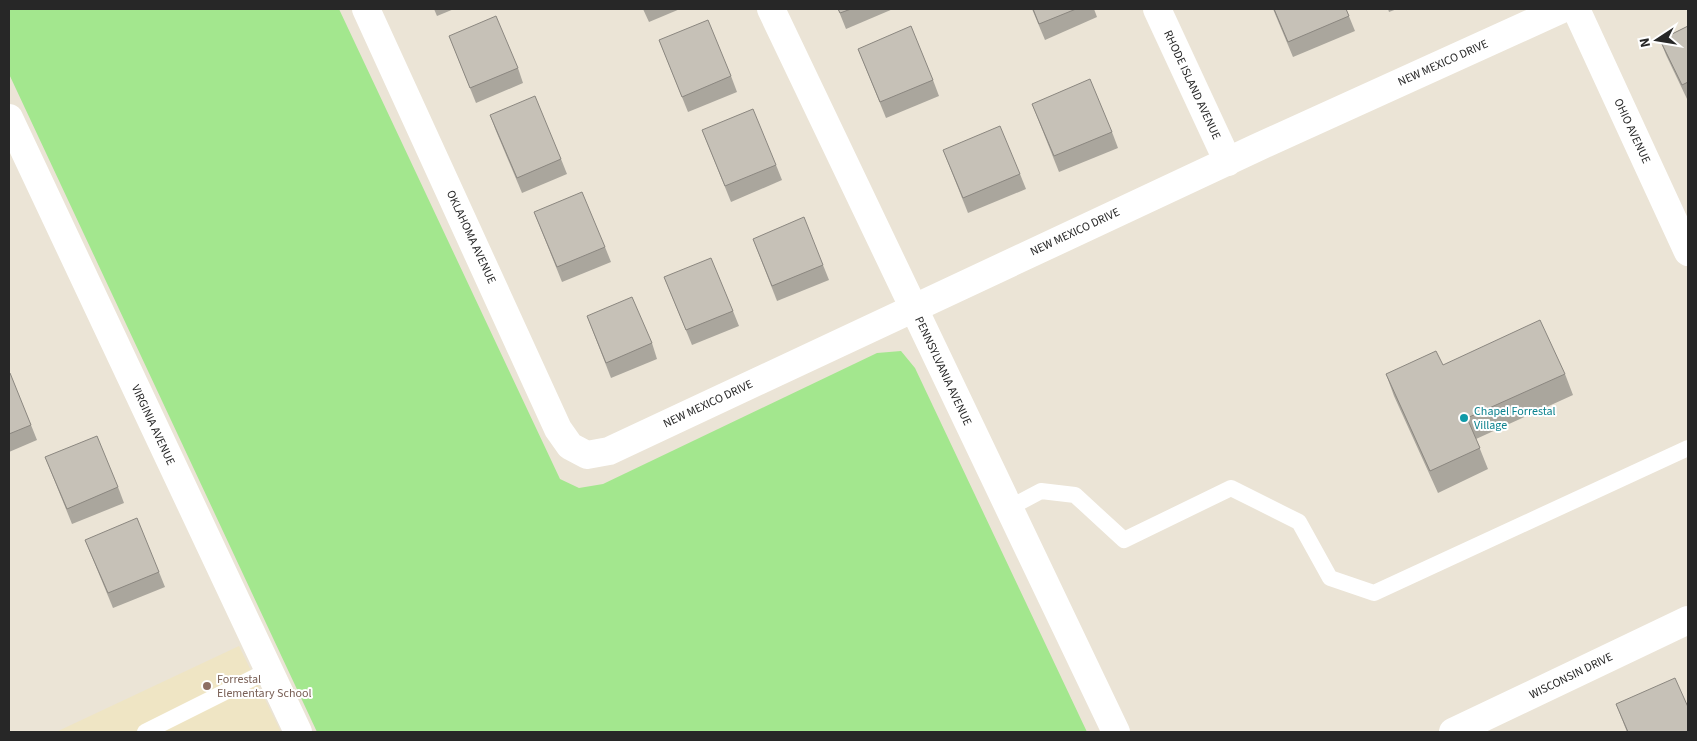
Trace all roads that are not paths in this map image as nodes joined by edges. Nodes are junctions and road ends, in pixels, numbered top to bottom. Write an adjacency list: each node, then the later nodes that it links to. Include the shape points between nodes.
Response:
1 (366, 9): 11 (street, OKLAHOMA AVENUE, via 558,429 570,446)
2 (771, 9): 9 (street, PENNSYLVANIA AVENUE)
3 (1157, 9): 7 (street, RHODE ISLAND AVENUE)
4 (1562, 9): 7 (street, NEW MEXICO DRIVE)
5 (1576, 9): 8 (street, OHIO AVENUE)
6 (9, 118): 14 (street, VIRGINIA AVENUE)
7 (1228, 162): 9 (street, NEW MEXICO DRIVE)
8 (1688, 252)
9 (913, 307): 11 (street, NEW MEXICO DRIVE, via 609,451); 12 (street, PENNSYLVANIA AVENUE)
10 (1688, 448): 12 (lane, via 1374,593 1330,578 1299,522 1231,488 1124,540 1075,495 1041,491)
11 (587, 455)
12 (1009, 508): 18 (street, PENNSYLVANIA AVENUE)
13 (1688, 620): 15 (street, WISCONSIN DRIVE)
14 (269, 670): 16 (lane); 17 (street, VIRGINIA AVENUE)
15 (1493, 724): 19 (street, WISCONSIN DRIVE)
16 (144, 732)
17 (298, 732)
18 (1116, 732)
19 (1453, 732)

